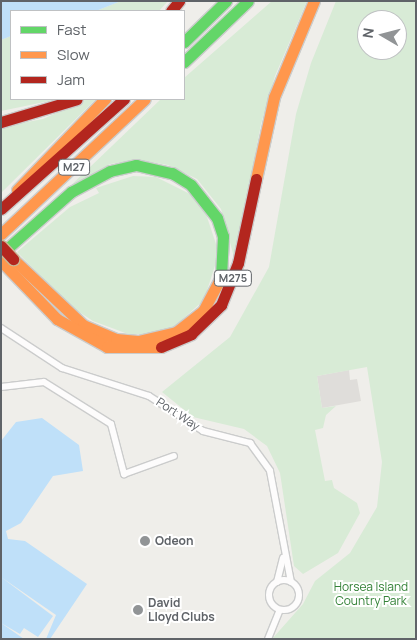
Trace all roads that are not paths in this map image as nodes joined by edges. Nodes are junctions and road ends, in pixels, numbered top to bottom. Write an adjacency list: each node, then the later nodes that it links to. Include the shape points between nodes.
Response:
1 (226, 1): 4 (highway)
2 (248, 1): 5 (highway)
3 (314, 1): 15 (highway, M275, via 274,97 238,264 225,297 208,320 191,334 156,350 107,347 57,319)
4 (185, 41)
5 (185, 61)
6 (74, 100): 10 (highway, via 42,113)
7 (104, 100): 11 (highway)
8 (123, 100): 11 (highway, M27)
9 (144, 100): 12 (highway, M27)
10 (1, 122)
11 (3, 208)
12 (1, 234)
13 (1, 246): 15 (highway, bridge)
14 (1, 254): 15 (highway, via 71,192 110,171 136,165 172,173 192,185 218,218 223,236 222,274 203,311 176,332 138,341 116,339 83,325)
15 (7, 263)
16 (1, 328): 19 (street, Port Way, via 62,368 149,396 203,431 250,443 270,472)
17 (1, 387): 18 (street, via 44,382 111,424 124,474)
18 (174, 456)
19 (284, 554): 20 (street, Port Way); 21 (street, Port Way)
20 (277, 582): 21 (street); 22 (street, via 269,598)
21 (291, 582): 22 (street, via 298,599 290,609)
22 (280, 610): 23 (street)
23 (268, 639)

